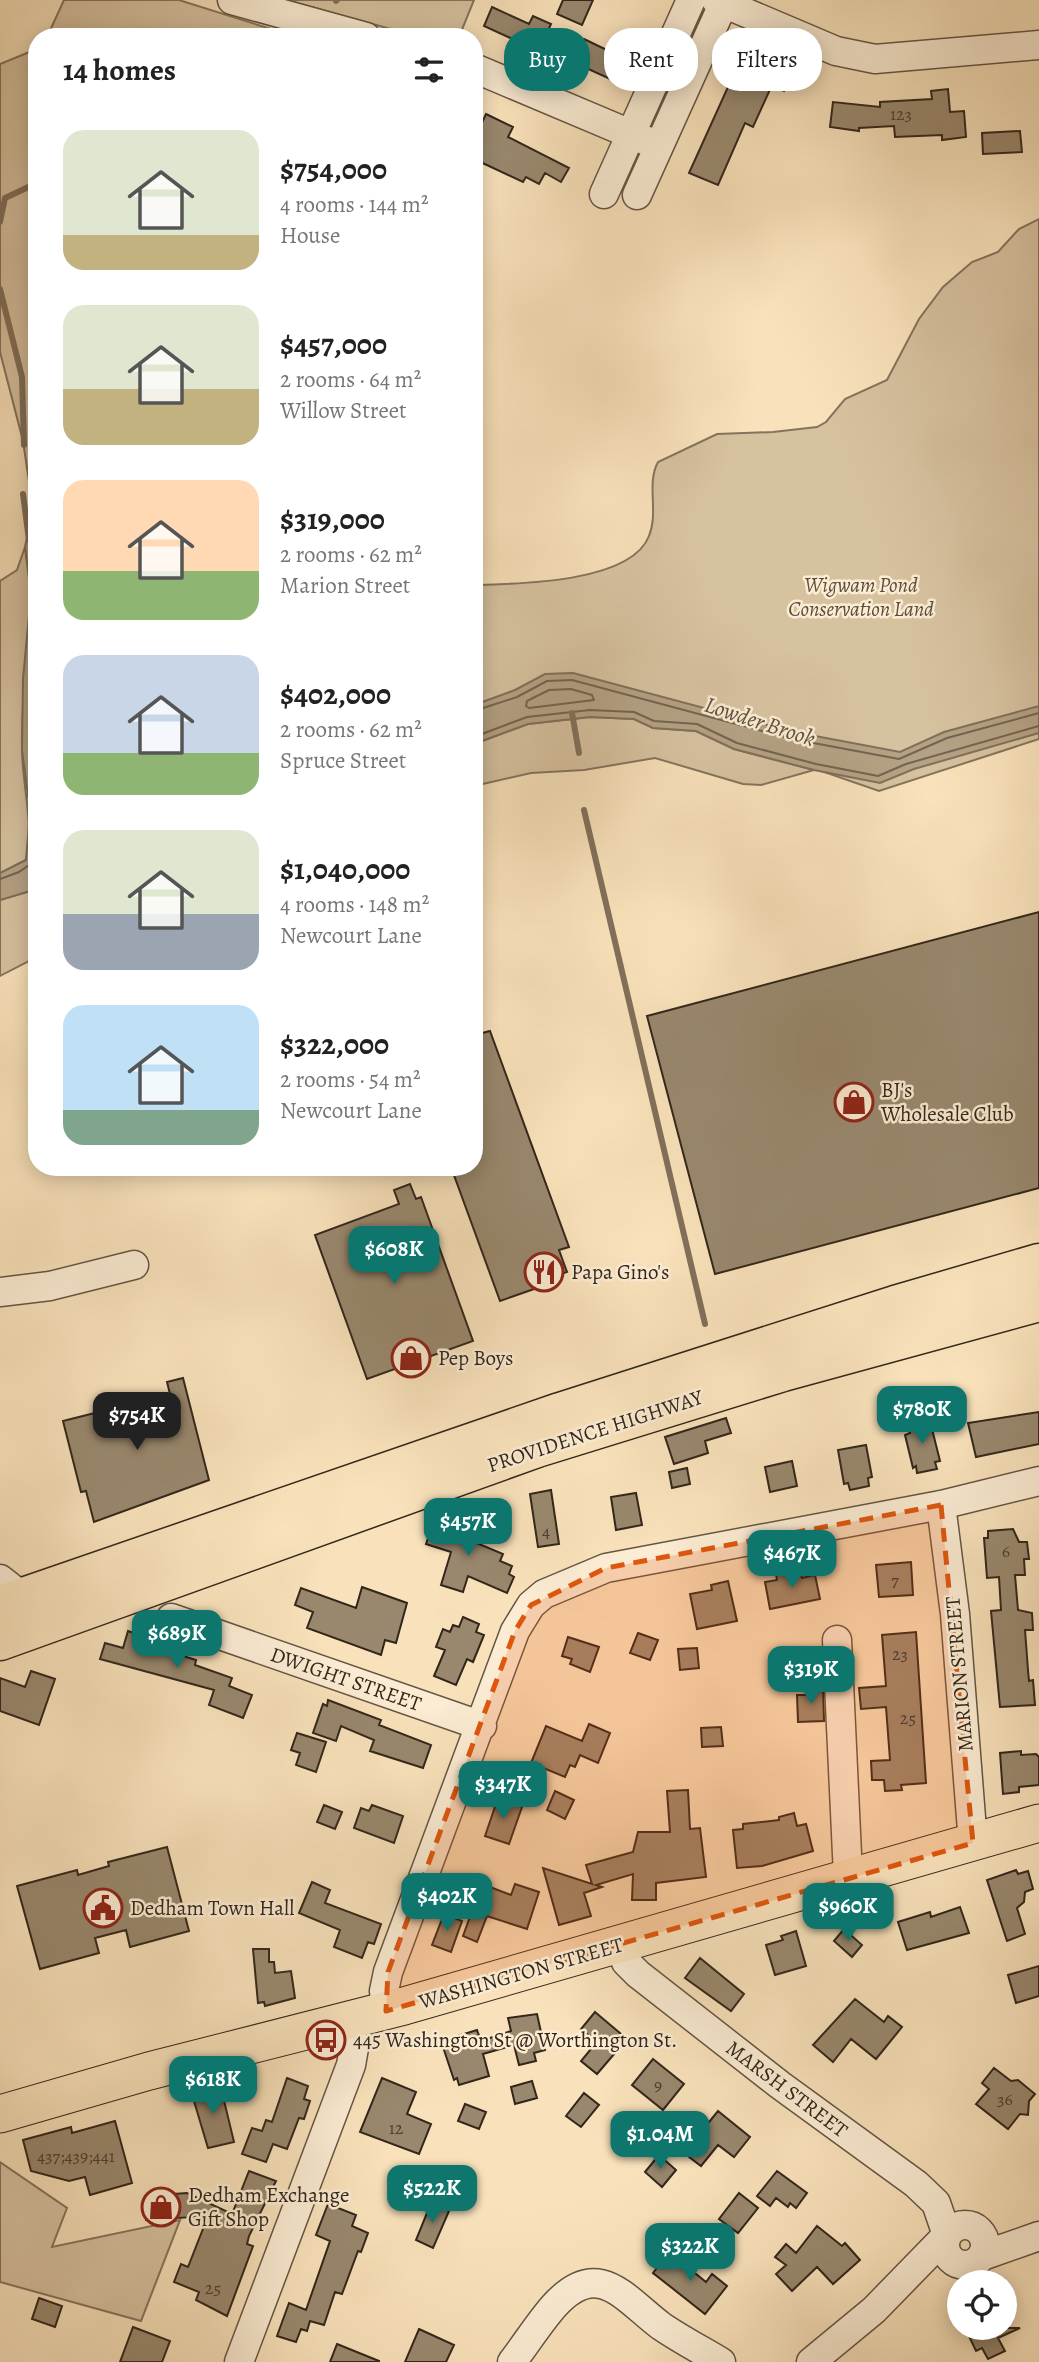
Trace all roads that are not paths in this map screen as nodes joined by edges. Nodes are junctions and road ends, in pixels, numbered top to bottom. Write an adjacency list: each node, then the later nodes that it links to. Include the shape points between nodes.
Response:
1 (232, 0): 4 (street)
2 (691, 0): 7 (street)
3 (721, 1): 5 (street, via 825,47 875,59); 8 (street)
4 (333, 28)
5 (1039, 45)
6 (483, 72): 7 (street)
7 (631, 134): 8 (street); 9 (street)
8 (659, 146): 10 (street)
9 (604, 194)
10 (637, 195)
11 (1039, 1264): 17 (highway, PROVIDENCE HIGHWAY, via 560,1412)
12 (134, 1265): 13 (street, via 50,1286)
13 (0, 1292)
14 (1039, 1302): 20 (highway, PROVIDENCE HIGHWAY, via 759,1379 537,1448)
15 (1039, 1481): 16 (street)
16 (941, 1505): 21 (street, via 606,1568 544,1594 515,1631); 23 (street, MARION STREET, via 955,1614)
17 (8, 1594)
18 (171, 1618): 21 (street, DWIGHT STREET)
19 (837, 1640): 24 (street)
20 (0, 1641)
21 (482, 1726): 26 (street, via 387,1972)
22 (1039, 1823): 23 (main road, WASHINGTON STREET)
23 (973, 1843): 24 (main road, WASHINGTON STREET)
24 (848, 1877): 25 (main road, WASHINGTON STREET)
25 (620, 1946): 26 (main road, WASHINGTON STREET); 30 (street, MARSH STREET, via 626,1962 638,1974 930,2195)
26 (387, 2011): 27 (main road, WASHINGTON STREET)
27 (350, 2020): 28 (main road, WASHINGTON STREET); 35 (street, via 355,2048 351,2065)
28 (0, 2113)
29 (1039, 2222): 32 (street)
30 (947, 2235): 32 (street, via 964,2225 977,2229); 33 (street, via 946,2253); 34 (street)
31 (1039, 2236): 32 (street)
32 (982, 2245): 33 (street, via 966,2265)
33 (954, 2262): 34 (street)
34 (896, 2288): 38 (street)
35 (239, 2362)
36 (512, 2362): 37 (street, via 555,2305 581,2287 601,2282 619,2289 662,2326)
37 (721, 2362)
38 (811, 2362)

